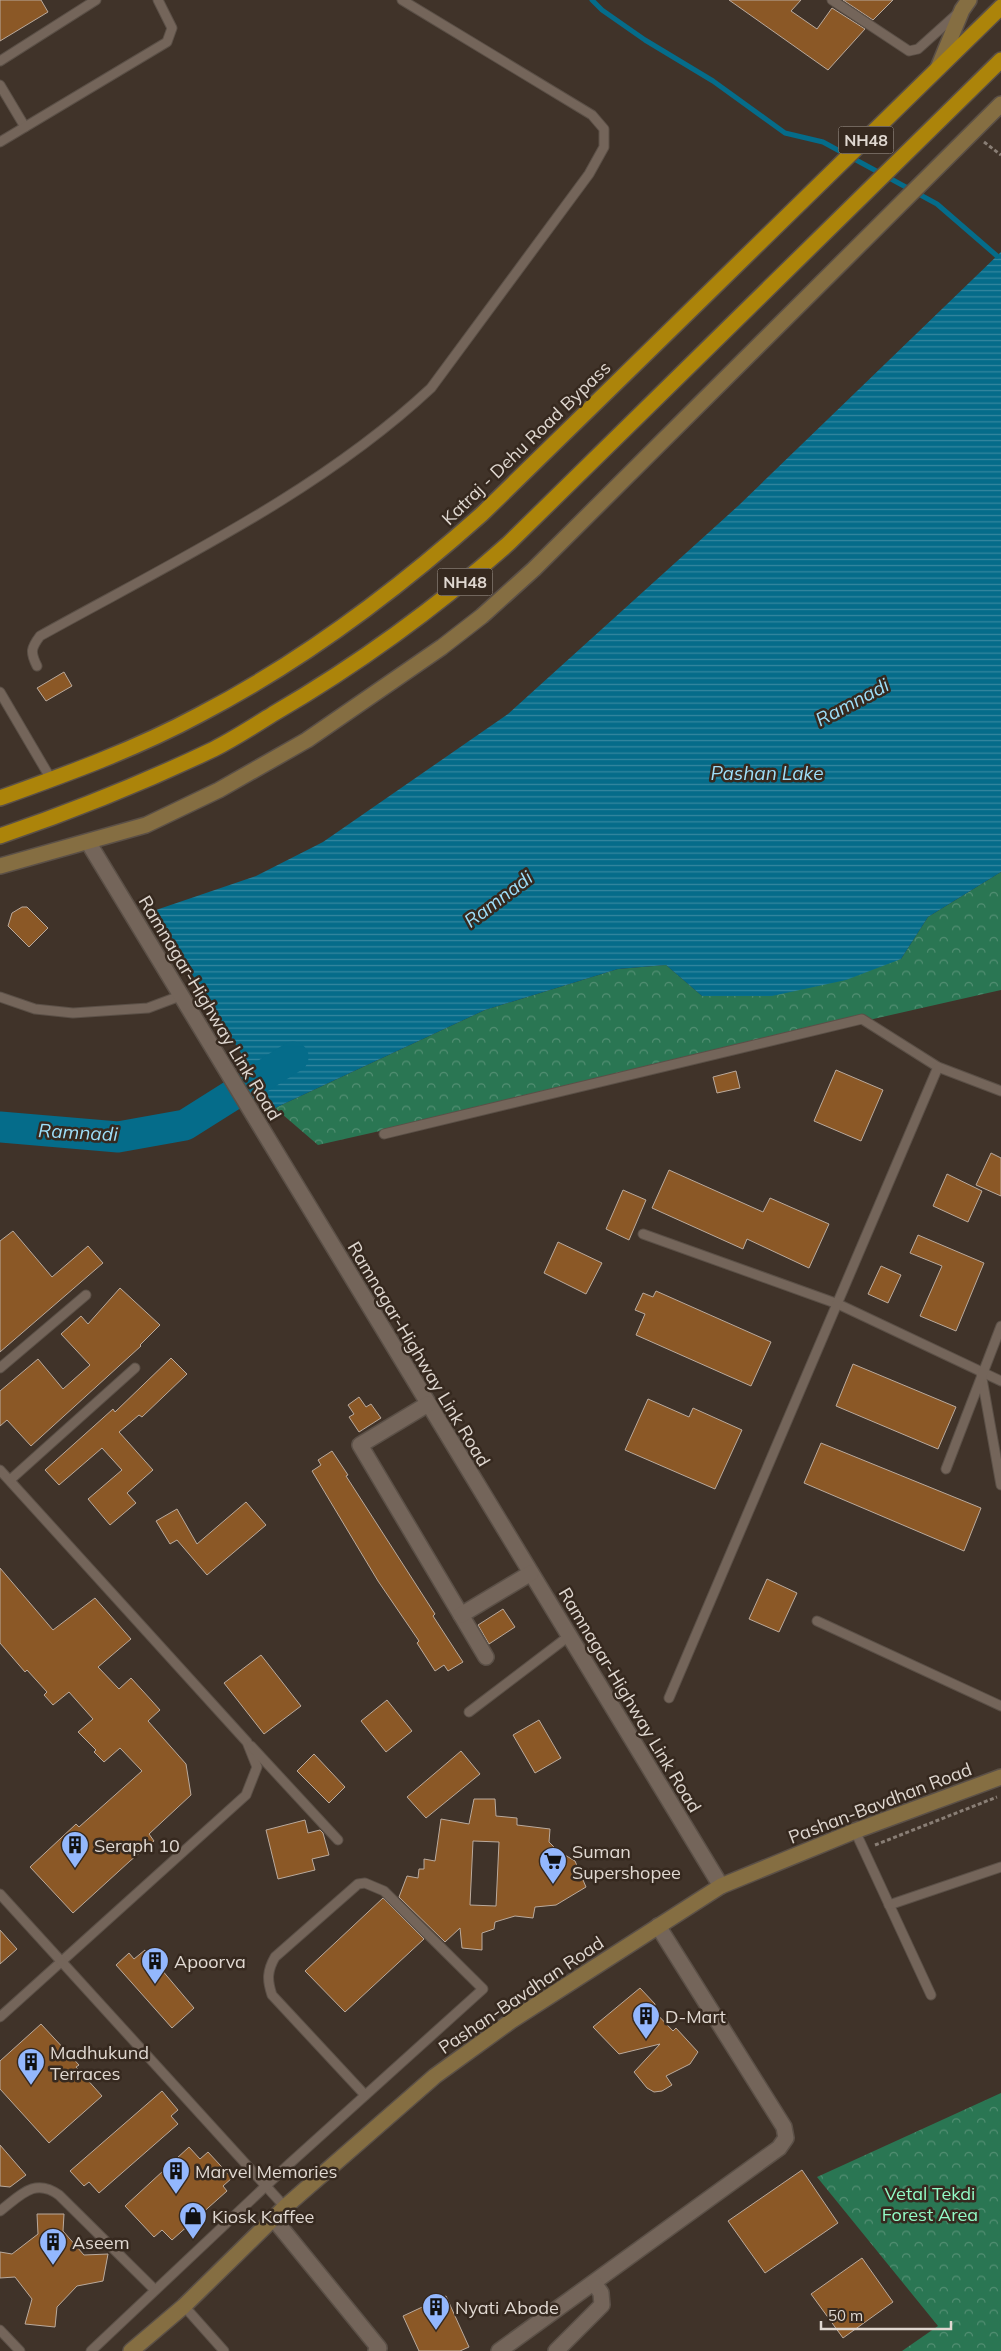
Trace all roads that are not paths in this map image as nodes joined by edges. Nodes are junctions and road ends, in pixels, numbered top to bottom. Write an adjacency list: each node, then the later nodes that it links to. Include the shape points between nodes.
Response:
1 (96, 0): 8 (lane)
2 (158, 0): 12 (lane, via 172,28 167,42)
3 (402, 0): 14 (lane, via 592,115 604,129 604,147 589,174 431,388 406,411 268,510 40,636 31,648)
4 (832, 0): 5 (lane, via 909,51 918,49)
5 (966, 5): 9 (street)
6 (1001, 7): 9 (highway, Katraj - Dehu Road Bypass / NH48)
7 (1001, 60): 18 (highway, NH48, via 458,588 319,688 216,748 125,789)
8 (0, 61)
9 (937, 72): 16 (highway, Katraj - Dehu Road Bypass / NH48, via 433,558 299,657 199,716)
10 (0, 85): 12 (lane)
11 (1001, 104): 19 (street, via 534,569 482,616 306,740 220,790 146,825)
12 (25, 127): 13 (lane)
13 (0, 142)
14 (37, 666)
15 (0, 692): 16 (lane)
16 (51, 779): 17 (highway, Katraj - Dehu Road Bypass / NH48)
17 (0, 798)
18 (0, 836)
19 (88, 842): 20 (street); 21 (street, Ramnagar-Highway Link Road)
20 (0, 866)
21 (180, 996): 22 (lane, via 148,1008 73,1013 35,1009); 34 (street, Ramnagar-Highway Link Road)
22 (0, 997)
23 (938, 1067): 24 (lane); 25 (lane, via 862,1019); 28 (lane)
24 (1001, 1091)
25 (384, 1134)
26 (643, 1234): 28 (lane)
27 (86, 1295): 30 (lane)
28 (838, 1304): 32 (lane); 44 (lane)
29 (1001, 1326): 32 (lane)
30 (0, 1368)
31 (135, 1368): 37 (lane)
32 (981, 1373): 33 (lane); 35 (lane); 38 (lane)
33 (1001, 1381)
34 (428, 1404): 39 (street, Ramnagar-Highway Link Road); 40 (street, via 360,1445)
35 (946, 1469)
36 (0, 1470): 37 (lane)
37 (10, 1480): 47 (lane)
38 (1001, 1485)
39 (531, 1574): 40 (street); 42 (street, Ramnagar-Highway Link Road)
40 (461, 1615): 43 (street)
41 (816, 1621): 45 (lane)
42 (569, 1636): 46 (lane); 52 (street, Ramnagar-Highway Link Road)
43 (486, 1657)
44 (669, 1698)
45 (1001, 1706)
46 (469, 1712)
47 (247, 1742): 50 (lane); 56 (lane, via 257,1767 246,1795)
48 (1001, 1777): 49 (street, Pashan-Bavdhan Road)
49 (855, 1831): 52 (street, Pashan-Bavdhan Road); 54 (lane)
50 (338, 1840)
51 (1001, 1867): 54 (lane)
52 (720, 1886): 55 (street, Pashan-Bavdhan Road)
53 (0, 1894): 56 (lane)
54 (889, 1905): 57 (lane)
55 (658, 1926): 61 (street, Pashan-Bavdhan Road, via 511,2021 435,2076); 64 (street, via 784,2127 786,2138 779,2148)
56 (60, 1962): 58 (lane); 60 (lane)
57 (931, 1995)
58 (0, 2017)
59 (365, 2094): 59 (lane, via 482,1989 384,1891 365,1883 358,1884 275,1957 269,1968 268,1982 272,1995); 60 (lane)
60 (266, 2186): 61 (lane); 65 (lane)
61 (285, 2207): 63 (street, Pashan-Bavdhan Road)
62 (0, 2211): 65 (lane, via 28,2189 50,2189)
63 (273, 2218): 66 (street, Pashan-Bavdhan Road); 72 (street, via 379,2348)
64 (594, 2282): 73 (street); 74 (street, via 601,2293 602,2305)
65 (155, 2290): 69 (lane)
66 (184, 2306): 70 (street, Pashan-Bavdhan Road); 71 (lane)
67 (0, 2330): 68 (lane)
68 (20, 2351)
69 (91, 2351)
70 (131, 2351)
71 (224, 2351)
72 (376, 2351)
73 (499, 2351)
74 (556, 2351)

